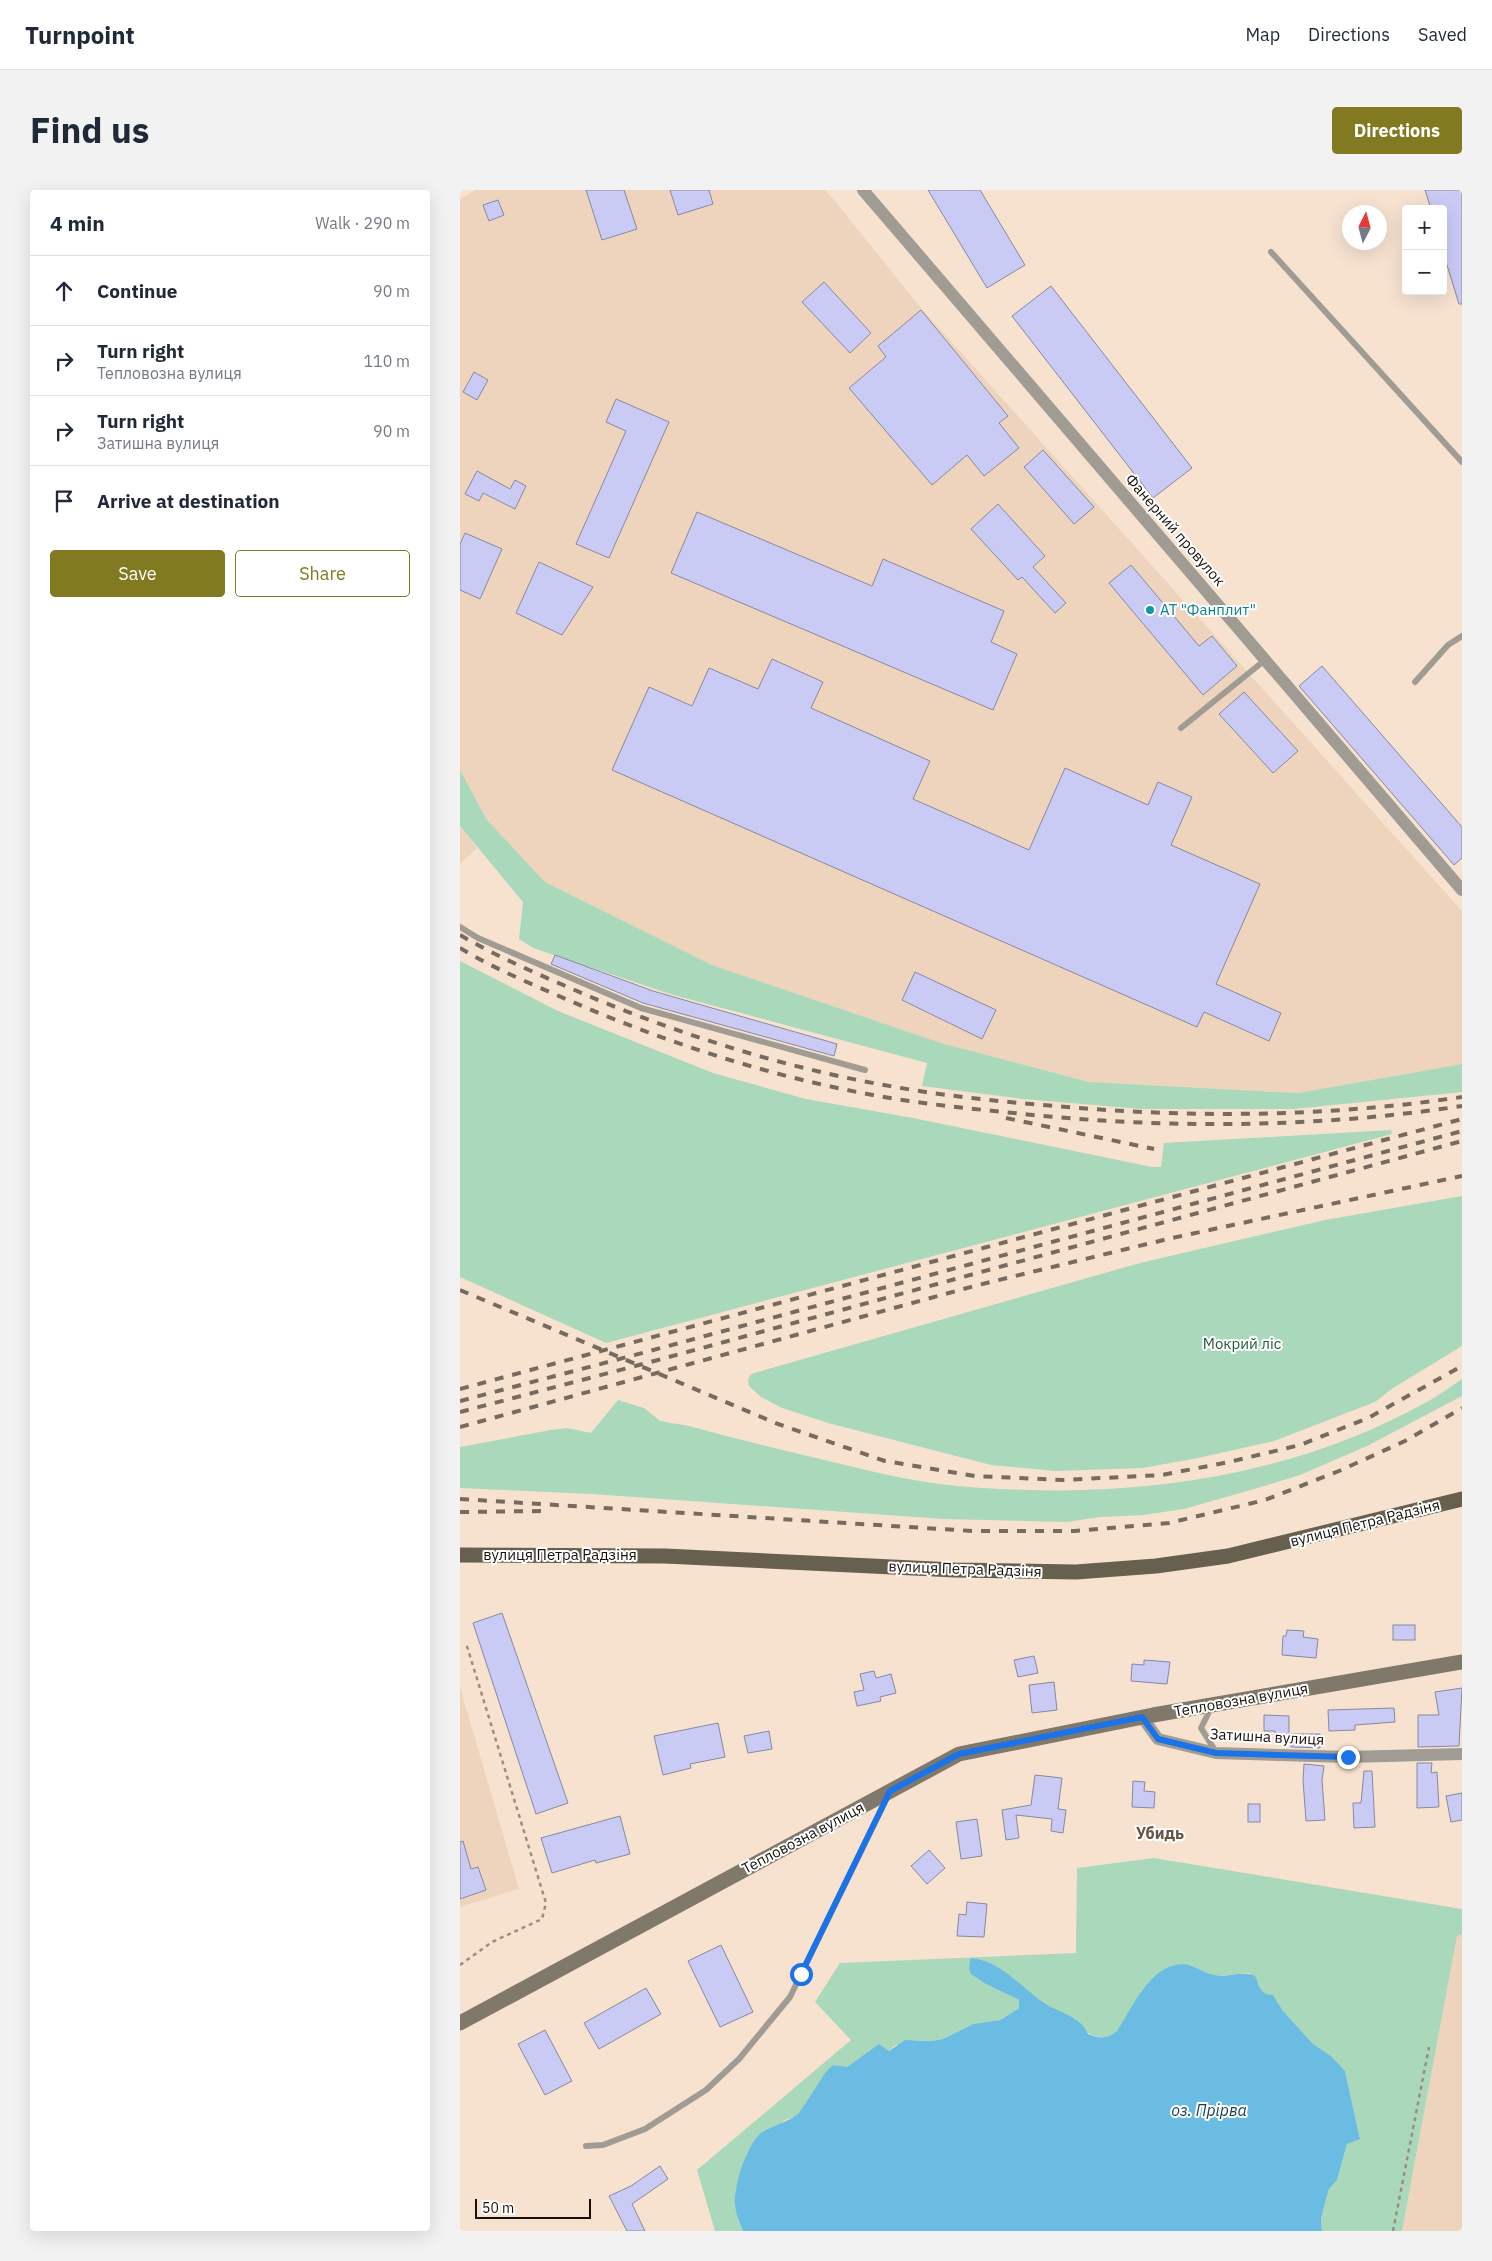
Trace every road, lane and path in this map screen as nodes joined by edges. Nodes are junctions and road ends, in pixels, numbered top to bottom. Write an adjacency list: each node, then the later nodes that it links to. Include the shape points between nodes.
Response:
1 (863, 190): 5 (street, Фанерний провулок)
2 (1271, 252): 3 (lane)
3 (1462, 462)
4 (1462, 636): 6 (lane, via 1448,645)
5 (1265, 660): 7 (lane); 8 (street, Фанерний провулок)
6 (1415, 682)
7 (1181, 728)
8 (1462, 890)
9 (460, 927): 10 (lane, via 478,938 641,1008)
10 (865, 1070)
11 (1462, 1499): 12 (main road, вулиця Петра Радзіня, via 1228,1556 1076,1572 955,1570 665,1556)
12 (460, 1555)
13 (466, 1643): 20 (path, via 546,1903 542,1919 492,1942)
14 (1462, 1662): 15 (street, Тепловозна вулиця)
15 (1212, 1705): 16 (street, Тепловозна вулиця); 17 (lane, via 1201,1728)
16 (1142, 1717): 17 (street, Затишна вулиця, via 1158,1739); 19 (street, Тепловозна вулиця, via 959,1754)
17 (1216, 1753): 18 (street, Затишна вулиця, via 1348,1757)
18 (1462, 1754)
19 (890, 1791): 21 (street, Тепловозна вулиця); 23 (lane, via 790,1997 739,2059 706,2090 645,2129 603,2146)
20 (460, 1965)
21 (460, 2023)
22 (1429, 2047): 24 (path)
23 (586, 2146)
24 (1393, 2231)

